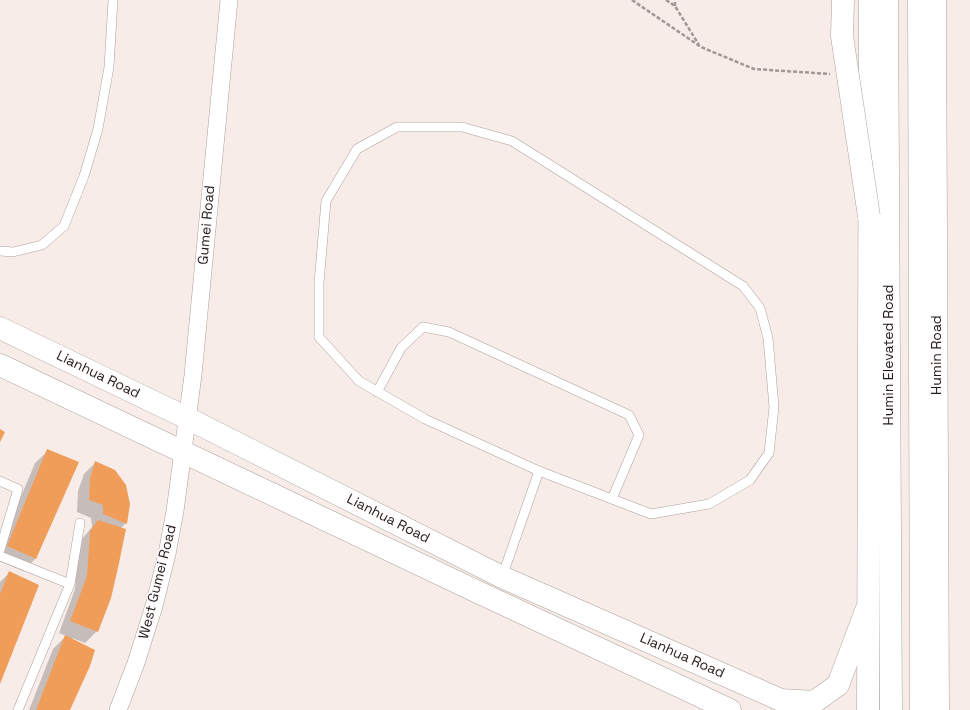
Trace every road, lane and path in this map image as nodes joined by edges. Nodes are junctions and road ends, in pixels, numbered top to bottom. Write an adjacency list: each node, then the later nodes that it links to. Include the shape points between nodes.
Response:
1 (113, 0): 14 (lane, via 109,67 98,129 84,176 64,226 42,245 13,252)
2 (229, 0): 18 (street, Gumei Road)
3 (632, 0): 11 (path)
4 (666, 0): 10 (path)
5 (675, 0): 10 (path)
6 (843, 0): 13 (main road, bridge, via 842,36)
7 (870, 0): 13 (main road)
8 (887, 0): 35 (main road, Humin Elevated Road)
9 (932, 0): 36 (main road); 37 (main road, Humin Road)
10 (675, 6): 11 (path)
11 (701, 47): 12 (path, via 754,69)
12 (832, 74)
13 (870, 216): 28 (main road)
14 (0, 251)
15 (0, 328): 18 (main road, Lianhua Road)
16 (0, 365): 19 (main road, Lianhua Road)
17 (377, 392): 20 (lane, via 425,419); 22 (lane, via 401,348 423,327 449,332 629,415 639,435); 22 (lane, via 358,381 318,337 318,283 326,201 357,149 397,127 462,127 512,141 743,286 760,308 768,338 774,407 769,453 750,480 709,504 651,514)
18 (187, 418): 19 (street, Gumei Road); 26 (main road, Lianhua Road)
19 (182, 451): 31 (street, West Gumei Road, via 167,554 154,606); 32 (main road, Lianhua Road)
20 (539, 472): 22 (lane); 26 (lane)
21 (0, 481): 24 (lane, via 18,489)
22 (612, 499)
23 (80, 524): 27 (lane)
24 (0, 550)
25 (0, 556): 27 (lane)
26 (502, 577): 29 (main road, Lianhua Road)
27 (70, 584): 30 (lane)
28 (867, 608): 29 (main road, via 838,685 814,702); 34 (main road)
29 (781, 700): 33 (main road, Lianhua Road)
30 (18, 710)
31 (118, 710)
32 (730, 710)
33 (806, 710)
34 (868, 710)
35 (892, 710)
36 (921, 710)
37 (938, 710)

